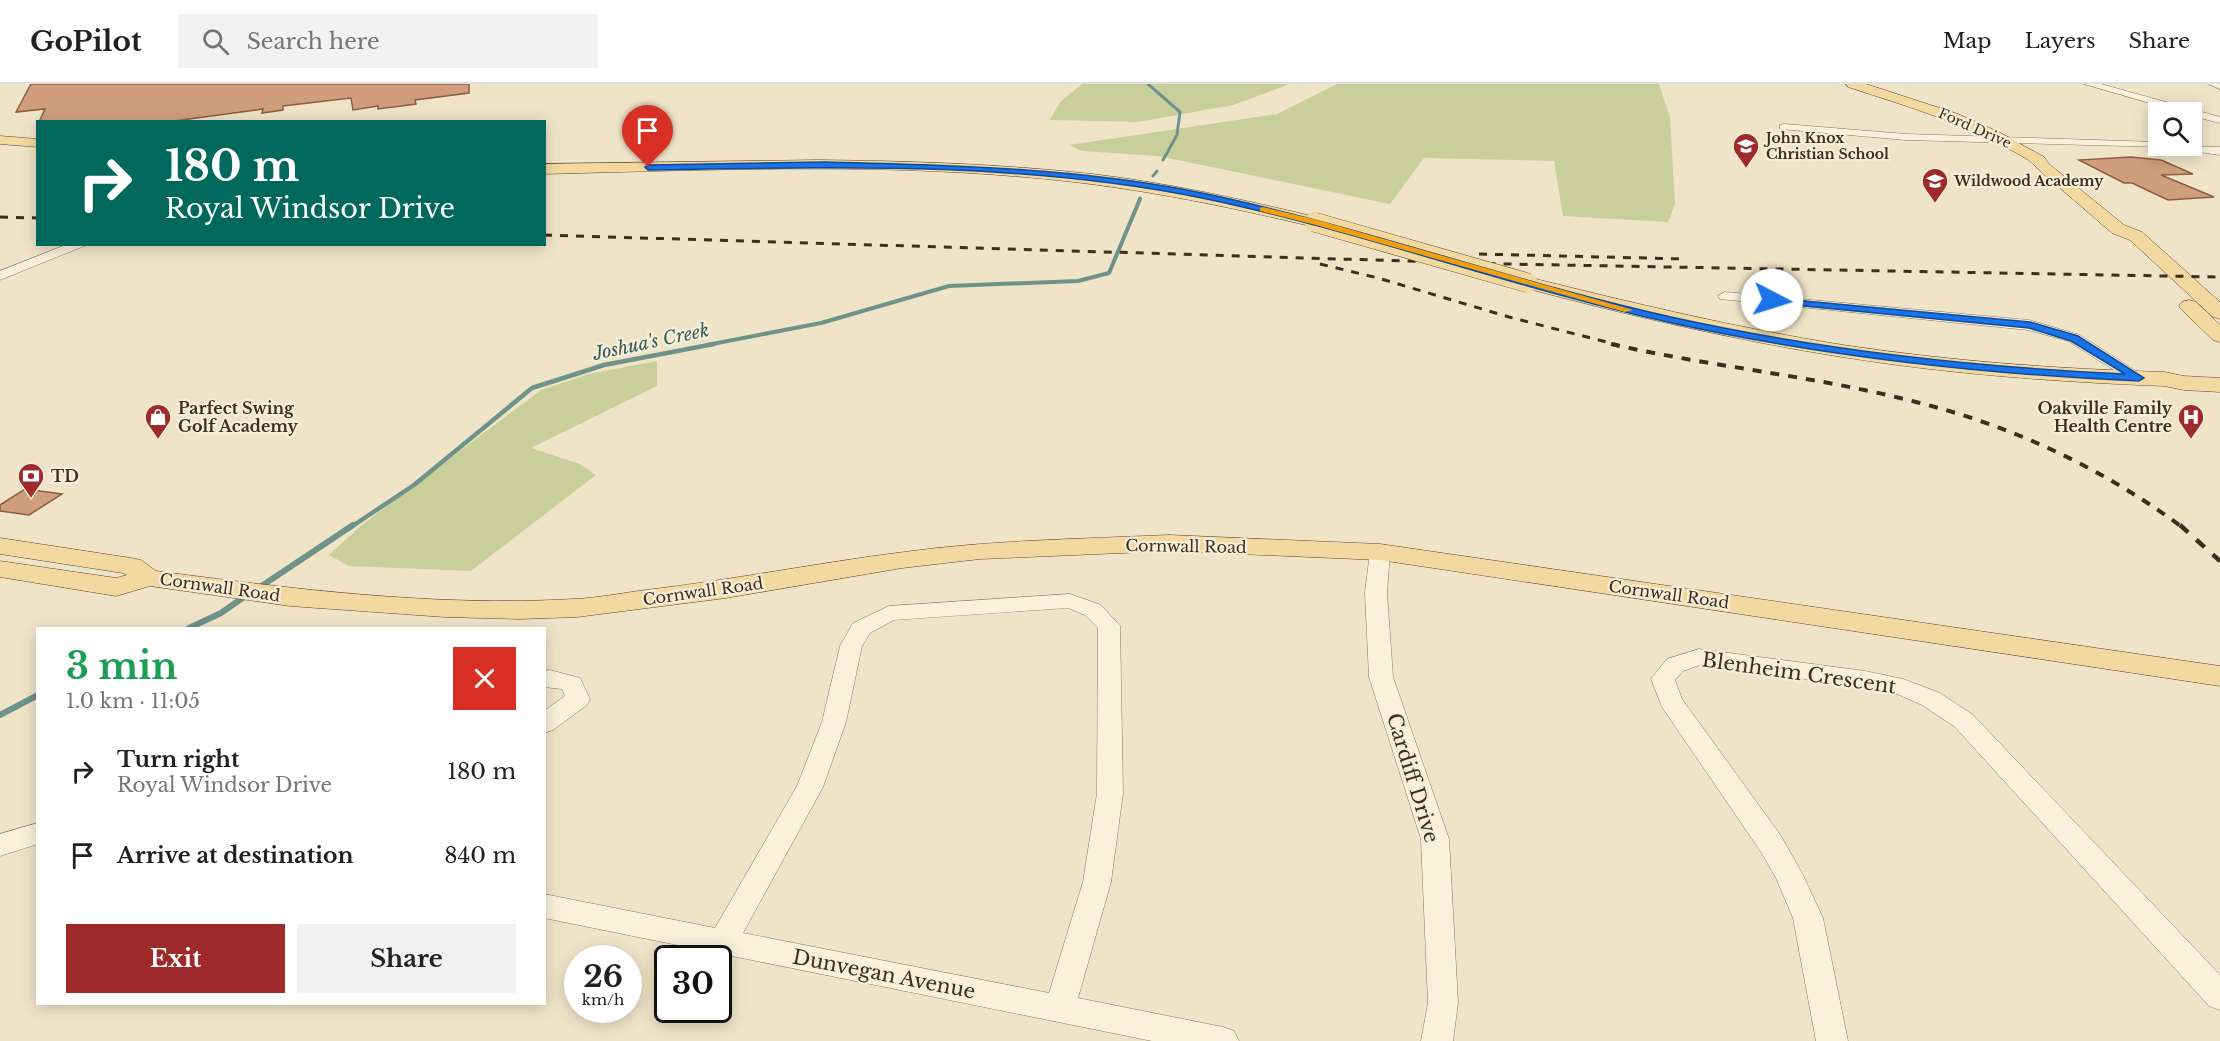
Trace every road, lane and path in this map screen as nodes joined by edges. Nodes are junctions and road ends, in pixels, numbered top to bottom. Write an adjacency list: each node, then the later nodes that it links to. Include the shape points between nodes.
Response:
1 (1853, 84): 5 (main road, Ford Drive)
2 (2089, 84): 6 (street)
3 (2214, 84): 4 (street)
4 (2220, 86)
5 (1901, 100): 8 (main road, Ford Drive); 10 (main road, Ford Drive, via 1953,117)
6 (2220, 120)
7 (1784, 127): 8 (street, via 1897,137)
8 (1987, 139): 10 (street); 17 (main road, Ford Drive, via 2023,160)
9 (0, 140): 11 (main road)
10 (2003, 140): 12 (street); 17 (main road, Ford Drive)
11 (36, 143)
12 (2148, 145)
13 (0, 147): 15 (main road)
14 (2202, 149): 16 (street)
15 (36, 150)
16 (2220, 151)
17 (2044, 166): 19 (main road, Ford Drive)
18 (546, 169): 26 (main road, bridge, via 825,164 981,168 1135,185 1200,195 1314,222 1671,320 1837,351 1927,363)
19 (2118, 229): 23 (main road, Ford Drive, via 2136,236); 24 (main road, Ford Drive, via 2115,235)
20 (77, 246): 21 (street)
21 (0, 276)
22 (1725, 296): 26 (street, via 2030,325 2074,338)
23 (2220, 313)
24 (2220, 336)
25 (2220, 374): 27 (main road, via 2173,373)
26 (2139, 378): 27 (main road)
27 (2164, 379): 28 (main road)
28 (2220, 386)
29 (0, 546): 32 (main road, Cornwall Road, via 131,566)
30 (1380, 552): 32 (main road, Cornwall Road, via 1169,543 980,551 726,589 577,608 520,610 290,597); 33 (main road, Cornwall Road); 43 (street, Cardiff Drive, via 1376,593 1381,677 1435,839 1443,1003)
31 (0, 569): 32 (main road, Cornwall Road, via 116,587)
32 (149, 578)
33 (2220, 676)
34 (546, 679): 35 (street, via 572,684 578,699)
35 (546, 721)
36 (36, 834): 37 (street)
37 (0, 844)
38 (546, 906): 39 (street, Dunvegan Avenue)
39 (723, 941): 41 (street, Dunvegan Avenue); 41 (street, via 810,787 834,722 851,646 861,628 889,613 1070,601 1093,609 1109,626 1110,793 1096,882)
40 (2220, 996): 44 (street, Blenheim Crescent, via 1964,722 1931,699 1903,687 1865,679 1699,657 1675,665 1663,679 1671,701 1771,844 1808,918)
41 (1059, 1009): 42 (street, Dunvegan Avenue)
42 (1223, 1041)
43 (1437, 1041)
44 (1832, 1041)

